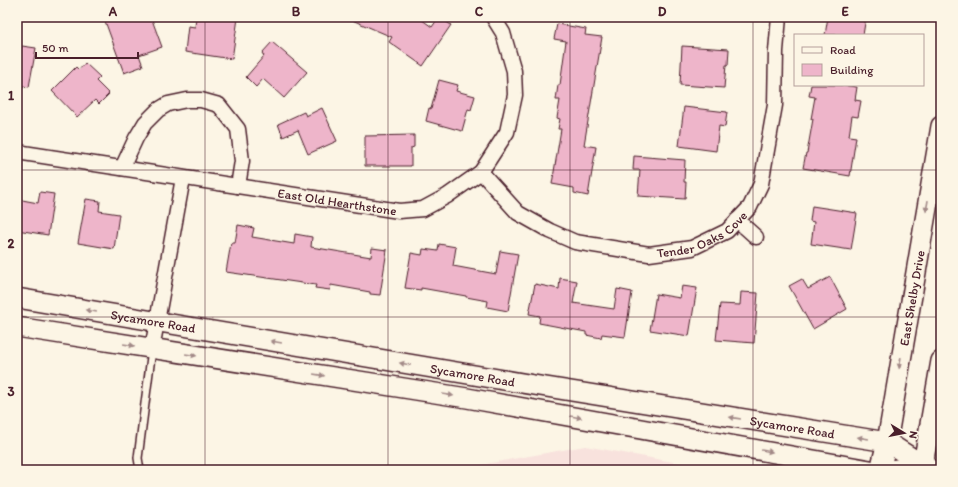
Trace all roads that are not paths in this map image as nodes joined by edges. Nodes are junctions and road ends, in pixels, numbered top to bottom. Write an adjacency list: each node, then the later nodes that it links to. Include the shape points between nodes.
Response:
1 (493, 17): 6 (street, East Old Hearthstone, via 503,33 514,71 515,95 507,132)
2 (779, 17): 9 (street, Tender Oaks Cove, via 775,106 761,184 750,207)
3 (941, 126): 16 (street, East Shelby Drive, one-way to 16)
4 (17, 152): 5 (street, East Old Hearthstone)
5 (122, 168): 7 (street, East Old Hearthstone); 8 (street, via 136,138 158,110 168,104 201,100 219,105 238,129 242,162)
6 (481, 172): 8 (street, East Old Hearthstone, via 447,196 422,209 399,212); 9 (street, Tender Oaks Cove, via 518,213 575,242 649,254 692,248 727,231)
7 (183, 178): 8 (street, East Old Hearthstone); 12 (street)
8 (238, 186)
9 (737, 220): 10 (street)
10 (756, 237)
11 (17, 298): 12 (street, Sycamore Road, one-way to 11)
12 (157, 322): 14 (street); 16 (street, Sycamore Road, one-way to 12)
13 (17, 327): 14 (street, Sycamore Road, one-way to 14)
14 (152, 349): 18 (lane, via 138,458); 19 (street, Sycamore Road, one-way to 19, via 467,398)
15 (941, 361): 17 (street)
16 (887, 442): 17 (street, Sycamore Road); 20 (street, East Shelby Drive)
17 (929, 468): 21 (street)
18 (140, 470)
19 (870, 470)
20 (880, 470)
21 (891, 470)

